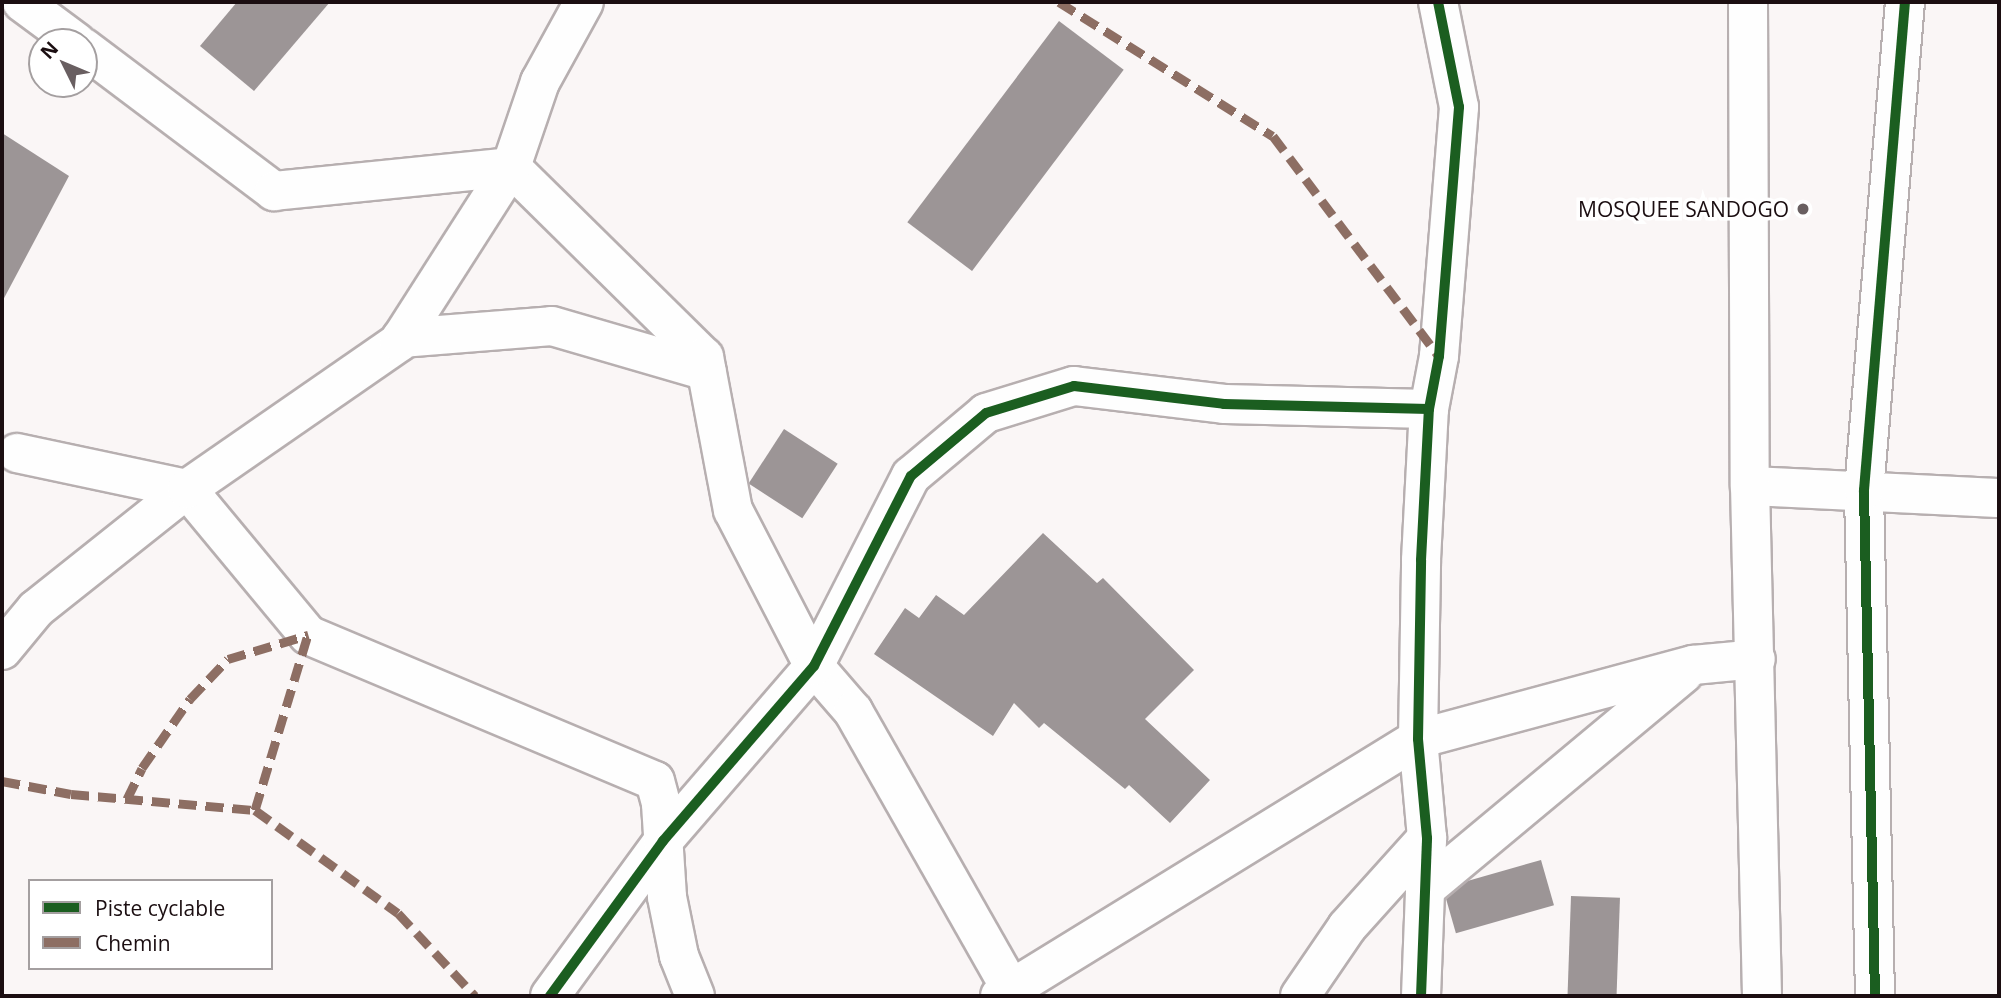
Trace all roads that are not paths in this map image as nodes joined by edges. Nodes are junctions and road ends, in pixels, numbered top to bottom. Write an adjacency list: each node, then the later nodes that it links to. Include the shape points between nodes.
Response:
1 (22, 2): 6 (street)
2 (584, 2): 8 (street, via 540,82)
3 (1438, 2): 11 (street, via 1459,107 1439,356)
4 (1748, 2): 13 (street)
5 (1905, 2): 15 (street)
6 (57, 28)
7 (98, 59): 8 (street, via 274,191)
8 (511, 167): 9 (street); 10 (street, via 704,358)
9 (401, 338): 10 (street, via 552,326); 14 (street)
10 (707, 371): 20 (street, via 733,510)
11 (1429, 409): 20 (street, via 1224,404 1074,386 986,412 911,476); 21 (street)
12 (17, 453): 14 (street)
13 (1750, 486): 15 (street); 18 (street)
14 (187, 489): 17 (street, via 36,609); 23 (street, via 308,635 655,781)
15 (1864, 490): 16 (street); 31 (street)
16 (1999, 498)
17 (2, 650)
18 (1756, 659): 19 (street); 30 (street)
19 (1693, 665): 21 (street); 24 (street)
20 (814, 666): 23 (street); 25 (street, via 853,710)
21 (1418, 738): 22 (street); 25 (street)
22 (1427, 838): 24 (street); 28 (street, via 1347,927)
23 (663, 841): 26 (street); 27 (street, via 679,956)
24 (1425, 889): 29 (street)
25 (1006, 993)
26 (550, 996)
27 (695, 996)
28 (1300, 996)
29 (1420, 996)
30 (1762, 996)
31 (1875, 996)

